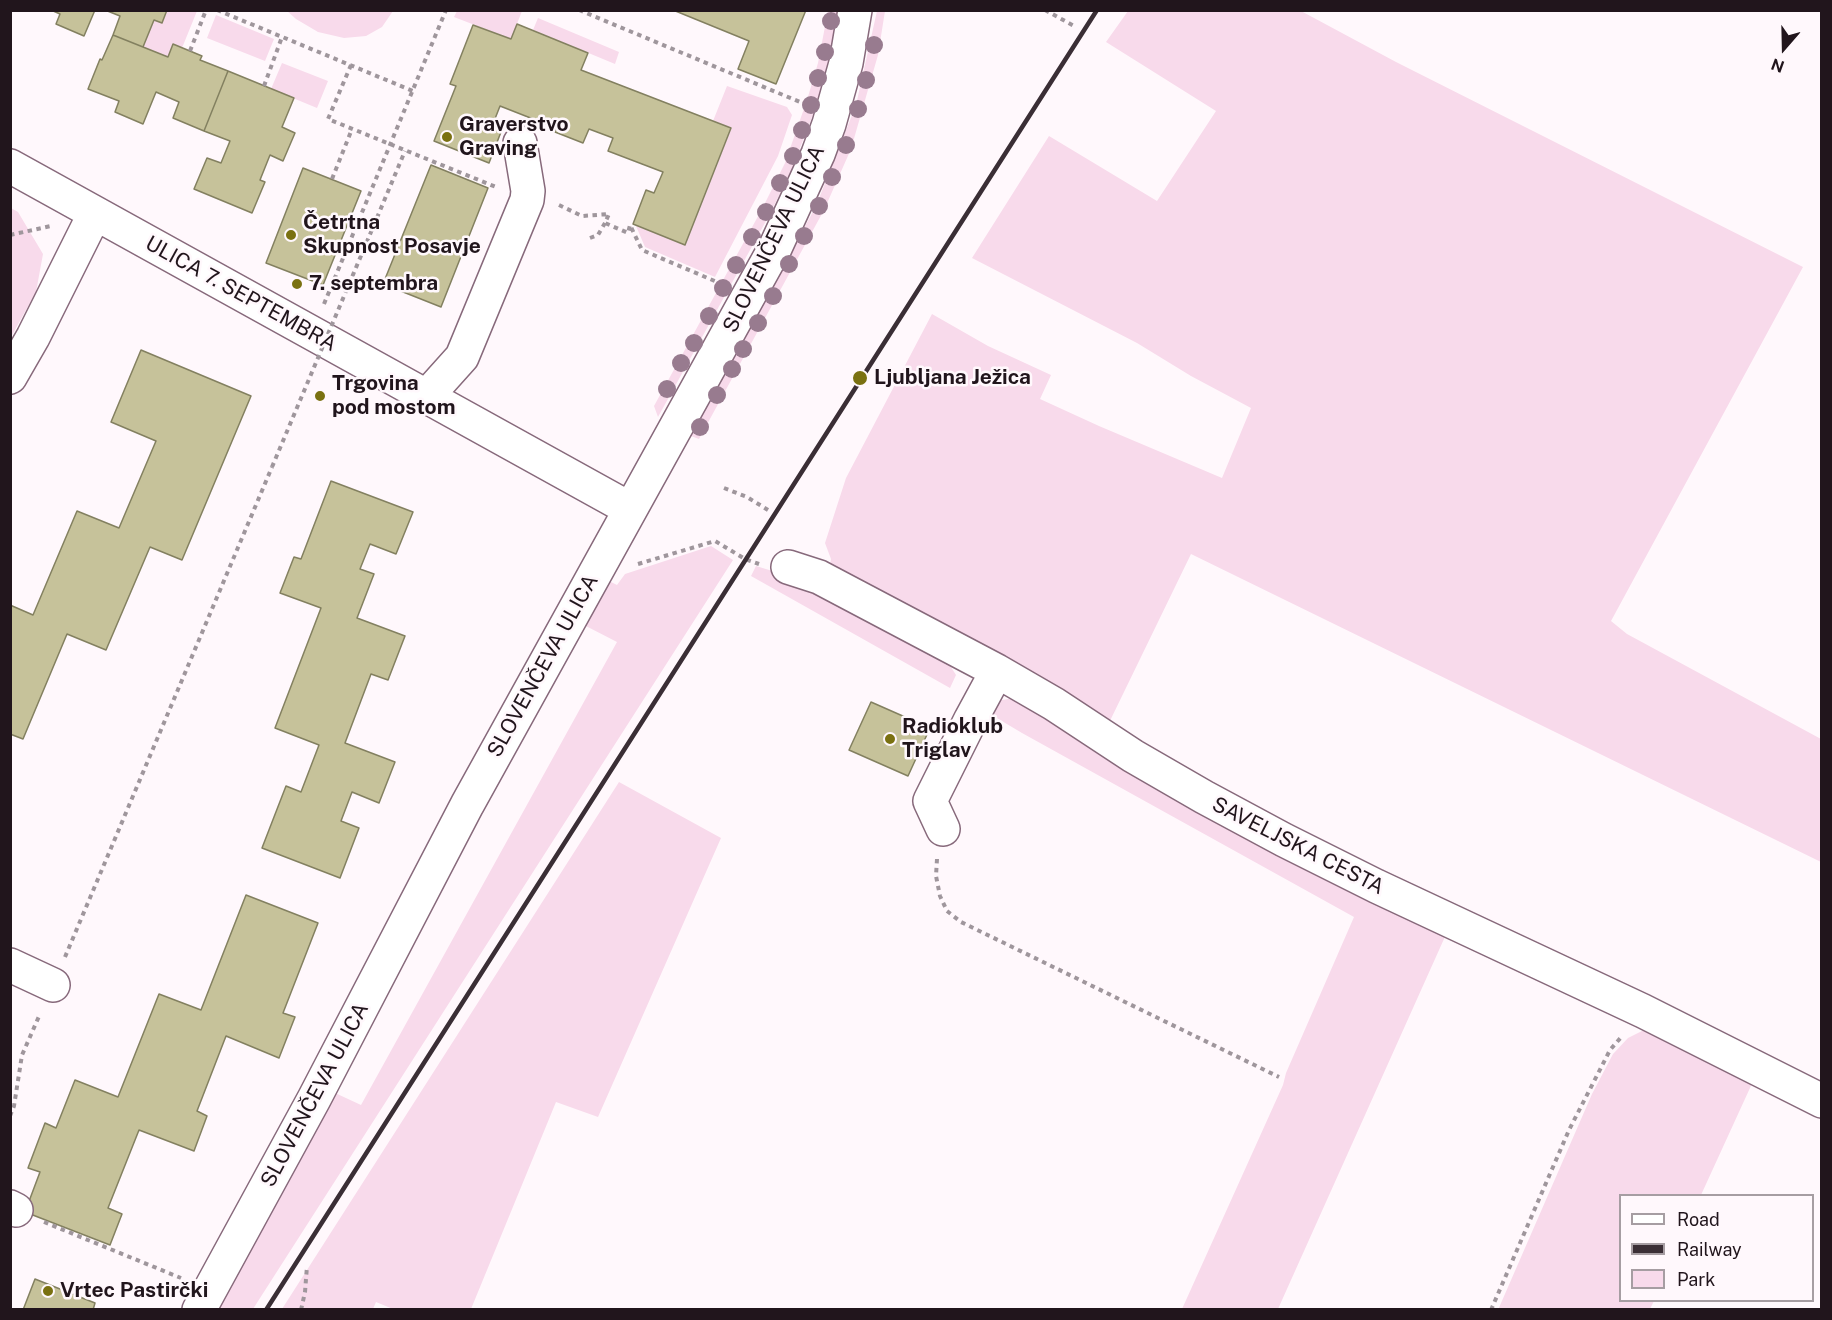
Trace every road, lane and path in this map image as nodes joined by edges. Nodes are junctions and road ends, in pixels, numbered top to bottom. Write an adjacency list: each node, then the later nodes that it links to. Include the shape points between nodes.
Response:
1 (206, 10): 9 (path)
2 (217, 10): 8 (path)
3 (446, 10): 12 (path)
4 (579, 10): 13 (path)
5 (855, 10): 29 (street, SLOVENČEVA ULICA, via 838,92 805,185 775,248)
6 (1045, 10): 7 (path)
7 (1076, 27)
8 (282, 37): 10 (path); 11 (path)
9 (190, 51)
10 (351, 65): 12 (path); 14 (path, via 328,119)
11 (264, 86)
12 (413, 90): 16 (path)
13 (800, 102)
14 (352, 129): 16 (path); 19 (path)
15 (520, 143): 20 (street)
16 (390, 145): 17 (path); 25 (path)
17 (405, 150): 20 (path); 36 (path, bridge)
18 (10, 166): 21 (street, ULICA 7. SEPTEMBRA)
19 (332, 180)
20 (527, 196): 22 (path, via 582,216 609,214); 27 (street, via 462,357)
21 (94, 213): 25 (street, ULICA 7. SEPTEMBRA); 26 (street)
22 (605, 223): 23 (path, via 598,235); 24 (path, via 627,232 630,225 642,250)
23 (590, 238)
24 (717, 282)
25 (312, 333): 27 (street, ULICA 7. SEPTEMBRA)
26 (10, 376)
27 (427, 396): 29 (street, ULICA 7. SEPTEMBRA)
28 (724, 488): 30 (path)
29 (630, 509): 31 (street, SLOVENČEVA ULICA)
30 (768, 510)
31 (598, 565): 32 (path, via 617,576 631,566 714,541 757,564); 43 (street, SLOVENČEVA ULICA)
32 (788, 567): 33 (street, SAVELJSKA CESTA, via 819,577)
33 (997, 671): 34 (street, via 930,801); 37 (street, SAVELJSKA CESTA, via 1133,756 1284,840)
34 (942, 829): 38 (path, via 936,876 947,912)
35 (10, 965): 36 (street)
36 (53, 985): 40 (path, via 22,1055)
37 (1643, 1011): 39 (street, SAVELJSKA CESTA); 45 (path, via 1610,1050 1574,1120)
38 (1279, 1077)
39 (1821, 1101)
40 (10, 1116)
41 (13, 1208): 43 (path)
42 (307, 1266): 44 (path)
43 (204, 1300)
44 (301, 1310)
45 (1491, 1310)

